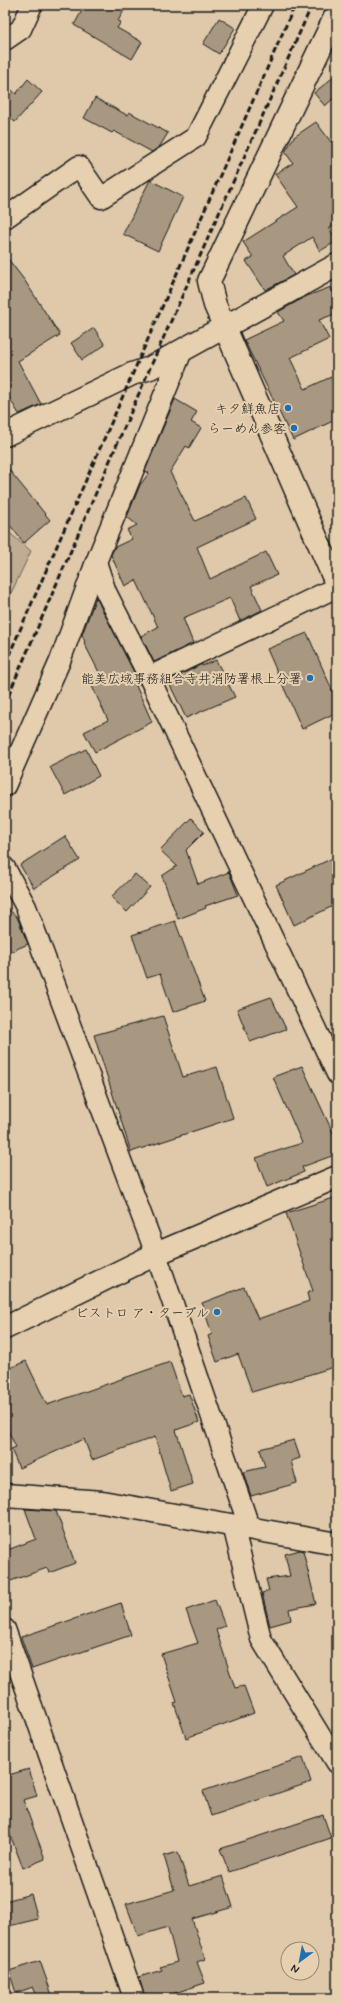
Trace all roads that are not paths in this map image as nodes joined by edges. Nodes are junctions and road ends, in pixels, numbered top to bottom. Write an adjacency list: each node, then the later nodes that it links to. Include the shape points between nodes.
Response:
1 (32, 5): 4 (street, via 21,29)
2 (263, 5): 5 (street, via 196,137 101,198 79,166)
3 (337, 13): 7 (street, via 209,281 215,304)
4 (5, 40)
5 (5, 218)
6 (336, 267): 7 (street)
7 (226, 328): 8 (street); 11 (street)
8 (182, 351): 9 (street); 10 (street)
9 (5, 435)
10 (96, 562): 12 (street, via 106,592); 13 (street, via 60,660)
11 (337, 586): 12 (street)
12 (149, 677): 15 (street)
13 (5, 786)
14 (5, 868): 17 (street, via 26,907)
15 (337, 1074)
16 (337, 1177): 17 (street)
17 (156, 1254): 18 (street); 20 (street)
18 (5, 1328)
19 (5, 1495): 20 (street, via 102,1502)
20 (241, 1527): 21 (street); 23 (street, via 261,1639)
21 (337, 1544)
22 (5, 1629): 24 (street)
23 (337, 1763)
24 (134, 1998)

